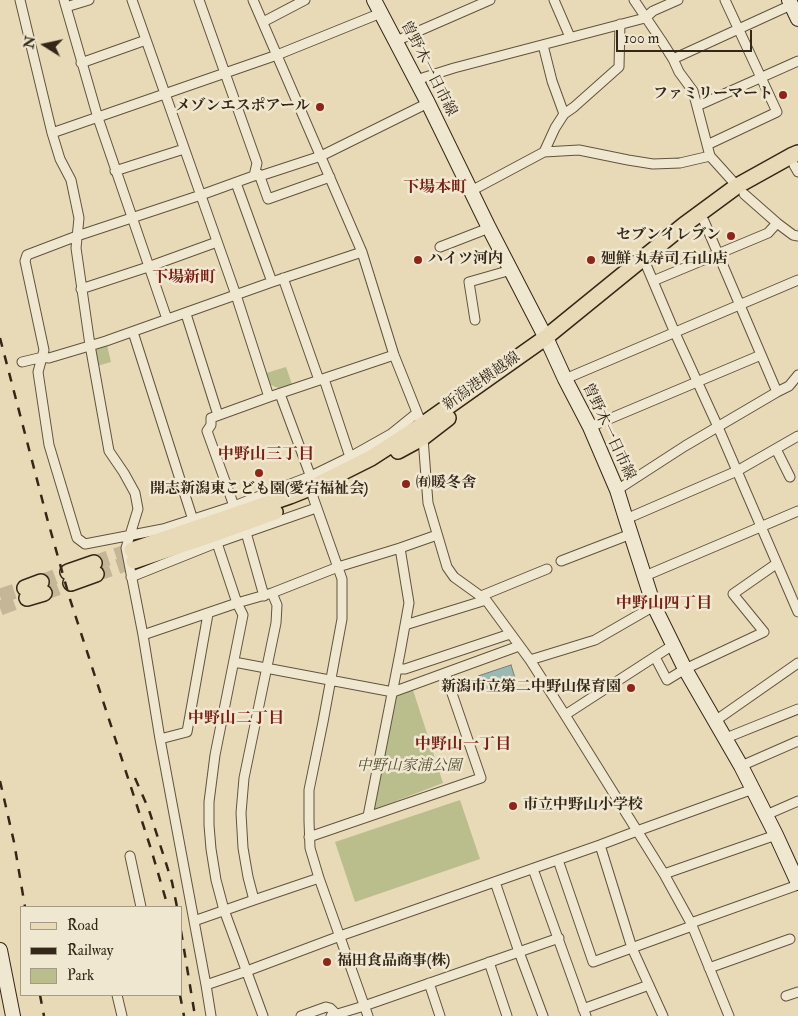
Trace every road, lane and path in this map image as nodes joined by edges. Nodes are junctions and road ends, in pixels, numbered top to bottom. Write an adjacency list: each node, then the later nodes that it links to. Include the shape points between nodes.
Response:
1 (20, 0): 37 (street)
2 (89, 0): 14 (street)
3 (132, 0): 22 (street)
4 (199, 0): 29 (street)
5 (253, 0): 18 (street)
6 (305, 0): 18 (street)
7 (374, 0): 15 (main road, 曽野木一日市線)
8 (490, 0): 23 (street)
9 (554, 0): 21 (street)
10 (634, 0): 16 (street)
11 (678, 0): 16 (street)
12 (726, 0): 20 (street)
13 (790, 3): 17 (main road); 20 (street)
14 (65, 4): 28 (street)
15 (381, 13): 23 (main road, 曽野木一日市線); 25 (street)
16 (645, 18): 19 (street); 26 (street)
17 (798, 19)
18 (263, 22): 25 (street)
19 (620, 24): 21 (street); 35 (street, via 619,67)
20 (738, 29): 26 (street); 30 (street)
21 (570, 37): 24 (street)
22 (146, 40): 28 (street); 32 (street)
23 (396, 42): 31 (main road, 曽野木一日市線)
24 (543, 45): 31 (street); 35 (street)
25 (277, 55): 29 (street); 41 (street)
26 (673, 59): 34 (street, via 693,91)
27 (798, 61): 30 (street)
28 (81, 63): 36 (street)
29 (225, 74): 32 (street); 45 (street, via 257,163)
30 (761, 78): 34 (street); 38 (street, via 777,112)
31 (416, 80): 33 (main road, 曽野木一日市線)
32 (165, 94): 36 (street); 39 (street)
33 (428, 103): 41 (street); 49 (main road, 曽野木一日市線)
34 (697, 106): 38 (street)
35 (564, 114): 40 (street)
36 (98, 118): 37 (street); 44 (street)
37 (52, 134): 55 (street, via 60,160 71,180 79,218)
38 (707, 145): 42 (street)
39 (184, 149): 44 (street); 50 (street)
40 (544, 152): 42 (street, via 579,150 653,164 680,163); 49 (street)
41 (321, 156): 45 (street); 46 (street)
42 (710, 156): 48 (street)
43 (797, 163): 48 (main road, 新潟港横越線)
44 (115, 171): 51 (street)
45 (257, 176): 46 (street, via 268,199); 47 (street)
46 (330, 177): 59 (street)
47 (236, 183): 50 (street); 67 (street)
48 (740, 190): 52 (main road, 新潟港横越線); 53 (street); 76 (main road, 新潟港横越線, via 684,225)
49 (471, 191): 54 (main road, 曽野木一日市線)
50 (201, 196): 51 (street); 57 (street)
51 (131, 218): 55 (street); 61 (street)
52 (704, 221): 60 (street); 62 (main road, 新潟港横越線)
53 (777, 223): 56 (street); 60 (street, via 768,233)
54 (489, 228): 58 (street); 63 (main road, 曽野木一日市線)
55 (77, 236): 68 (street); 80 (street, via 27,255 25,261)
56 (798, 236)
57 (217, 242): 61 (street); 69 (street)
58 (440, 248)
59 (362, 252): 64 (street); 78 (street)
60 (718, 254): 66 (street); 70 (street)
61 (148, 267): 68 (street); 72 (street)
62 (648, 267): 66 (street); 76 (main road, 新潟港横越線)
63 (511, 270): 73 (street, via 469,282); 76 (main road, 曽野木一日市線)
64 (283, 278): 67 (street); 84 (street)
65 (798, 280): 70 (street)
66 (653, 281): 75 (street)
67 (272, 282): 69 (street)
68 (81, 289): 77 (street)
69 (236, 295): 71 (street); 88 (street)
70 (739, 305): 75 (street); 79 (street)
71 (186, 314): 72 (street); 89 (street)
72 (166, 320): 74 (street)
73 (475, 320)
74 (133, 332): 77 (street); 103 (street)
75 (675, 333): 83 (street); 85 (street)
76 (547, 341): 83 (main road, 曽野木一日市線); 90 (main road, 新潟港横越線)
77 (90, 345): 80 (street); 110 (street, via 109,451 135,493 138,509)
78 (394, 355): 84 (street); 90 (street)
79 (761, 355): 85 (street); 86 (street)
80 (43, 357): 81 (street); 110 (street, via 38,372 49,445 77,538 85,544)
81 (22, 362)
82 (798, 375): 86 (street, via 789,386)
83 (565, 379): 91 (main road, 曽野木一日市線)
84 (322, 380): 87 (street); 95 (street)
85 (698, 382): 91 (street); 92 (street)
86 (777, 392): 92 (street)
87 (280, 394): 88 (street); 99 (street)
88 (269, 397): 89 (street)
89 (218, 416): 100 (street, via 211,418 207,431)
90 (420, 425): 95 (street, via 391,434); 99 (main road, 新潟港横越線, via 373,466); 107 (street, via 428,503)
91 (590, 427): 98 (main road, 曽野木一日市線)
92 (718, 427): 96 (street); 98 (street)
93 (798, 436): 94 (street)
94 (776, 449): 96 (street); 97 (street)
95 (350, 457): 99 (street)
96 (737, 471): 102 (street); 104 (street)
97 (790, 477)
98 (618, 490): 102 (main road, 曽野木一日市線)
99 (314, 492): 100 (street); 105 (main road, 新潟港横越線, via 294,506); 110 (main road, 新潟港横越線, via 290,496); 113 (street)
100 (234, 506): 103 (street)
101 (798, 511): 104 (street)
102 (626, 519): 106 (main road, 曽野木一日市線)
103 (194, 520): 110 (street, via 163,529)
104 (760, 527): 112 (street); 116 (street)
105 (245, 528): 108 (main road, 新潟港横越線); 121 (street)
106 (630, 534): 111 (street); 116 (main road, 曽野木一日市線)
107 (437, 535): 109 (street); 122 (street, via 450,573)
108 (215, 538): 110 (main road, 新潟港横越線); 117 (street); 123 (street)
109 (400, 548): 113 (street); 127 (street, via 409,603)
110 (132, 549): 117 (street, via 126,548)
111 (561, 562)
112 (776, 564): 125 (street); 138 (street, via 733,594 764,632)
113 (338, 567): 121 (street); 140 (street, via 342,580 342,619)
114 (95, 569): 118 (main road)
115 (548, 569): 122 (street)
116 (645, 576): 124 (main road, 曽野木一日市線)
117 (131, 577): 129 (street)
118 (70, 578)
119 (42, 587): 120 (main road)
120 (26, 593)
121 (268, 595): 123 (street); 136 (street, via 277,604)
122 (484, 598): 127 (street); 128 (street)
123 (237, 603): 126 (street); 134 (street, via 243,616)
124 (654, 606): 130 (main road, 曽野木一日市線); 133 (street, via 595,640)
125 (798, 612)
126 (208, 614): 129 (street); 146 (street, via 187,732)
127 (405, 625): 137 (street)
128 (510, 634): 131 (street); 137 (street)
129 (143, 635): 146 (street)
130 (673, 645): 132 (street); 138 (main road, 曽野木一日市線)
131 (519, 646): 133 (street); 139 (street)
132 (655, 657): 138 (street, via 668,680); 143 (street)
133 (530, 660): 143 (street)
134 (234, 662): 136 (street); 166 (street, via 209,802 211,849)
135 (798, 663): 144 (street)
136 (266, 668): 140 (street); 164 (street, via 244,778 241,813 243,848)
137 (397, 669): 141 (street)
138 (686, 669): 144 (main road, 曽野木一日市線)
139 (445, 673): 141 (street); 152 (street, via 481,778)
140 (331, 681): 141 (street); 155 (street, via 309,790)
141 (393, 692): 152 (street)
142 (798, 709): 145 (street)
143 (565, 714): 153 (street)
144 (715, 721): 145 (main road, 曽野木一日市線)
145 (726, 738): 148 (main road, 曽野木一日市線)
146 (160, 739): 167 (street)
147 (798, 741): 148 (street)
148 (741, 766): 149 (main road, 曽野木一日市線)
149 (753, 789): 151 (main road, 曽野木一日市線); 153 (street)
150 (798, 801): 151 (street)
151 (766, 815): 154 (main road, 曽野木一日市線)
152 (368, 816): 155 (street)
153 (637, 830): 156 (street); 160 (street)
154 (776, 835): 160 (street); 161 (main road, 曽野木一日市線)
155 (309, 837): 162 (street)
156 (600, 845): 158 (street); 172 (street)
157 (130, 856): 165 (street)
158 (558, 860): 159 (street); 172 (street, via 592,962)
159 (533, 869): 163 (street); 170 (street)
160 (664, 874): 168 (street)
161 (797, 877): 168 (street)
162 (319, 878): 164 (street); 169 (street)
163 (496, 882): 169 (street); 174 (street)
164 (254, 900): 166 (street)
165 (141, 906)
166 (224, 910): 167 (street); 177 (street)
167 (194, 921): 179 (street)
168 (692, 925): 172 (street); 176 (street)
169 (340, 936): 177 (street); 184 (street)
170 (559, 938): 174 (street); 185 (street)
171 (790, 939): 176 (street)
172 (632, 948): 180 (street)
173 (0, 950): 187 (main road)
174 (519, 952): 175 (street); 195 (street)
175 (489, 962): 178 (street); 194 (street)
176 (709, 968): 197 (street)
177 (247, 971): 179 (street); 190 (street)
178 (429, 983): 184 (street); 193 (street)
179 (206, 985): 189 (street)
180 (649, 985): 185 (street); 196 (street)
181 (798, 992): 183 (street)
182 (116, 996): 188 (street)
183 (786, 996)
184 (364, 1006): 186 (street); 192 (street)
185 (585, 1013)
186 (334, 1015): 191 (street, via 326,1007)
187 (13, 1016)
188 (122, 1016)
189 (211, 1016)
190 (263, 1016)
191 (301, 1016)
192 (368, 1016)
193 (440, 1016)
194 (508, 1016)
195 (543, 1016)
196 (663, 1016)
197 (728, 1016)

